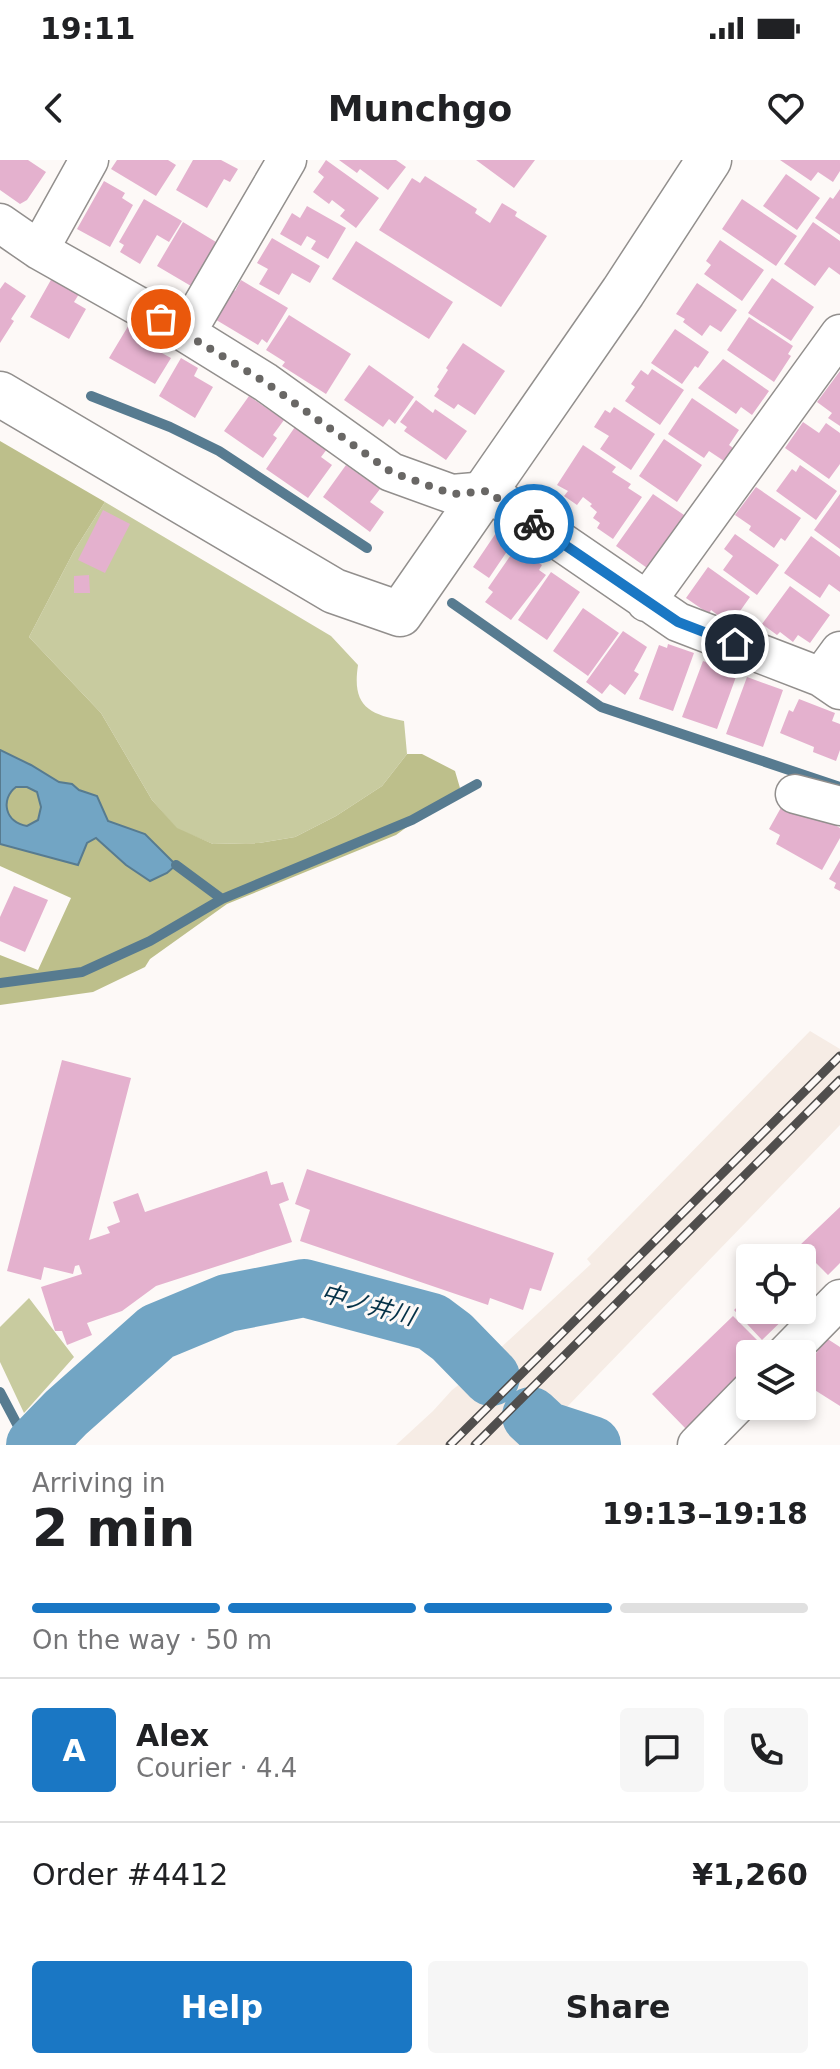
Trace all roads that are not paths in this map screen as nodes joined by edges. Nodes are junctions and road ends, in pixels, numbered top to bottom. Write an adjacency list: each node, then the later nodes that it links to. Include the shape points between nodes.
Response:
1 (89, 160): 5 (street)
2 (287, 160): 6 (street)
3 (709, 160): 9 (street)
4 (0, 223): 5 (street)
5 (39, 250): 6 (street)
6 (186, 333): 9 (street, via 391,472 452,494)
7 (840, 334): 10 (street)
8 (0, 394): 9 (street, via 334,591 400,614)
9 (487, 491): 10 (street)
10 (646, 602): 11 (street, via 678,622)
11 (834, 672)
12 (795, 794): 13 (street)
13 (840, 806)
14 (840, 1299): 15 (street)
15 (800, 1340)
16 (736, 1405): 17 (street)
17 (697, 1445)

